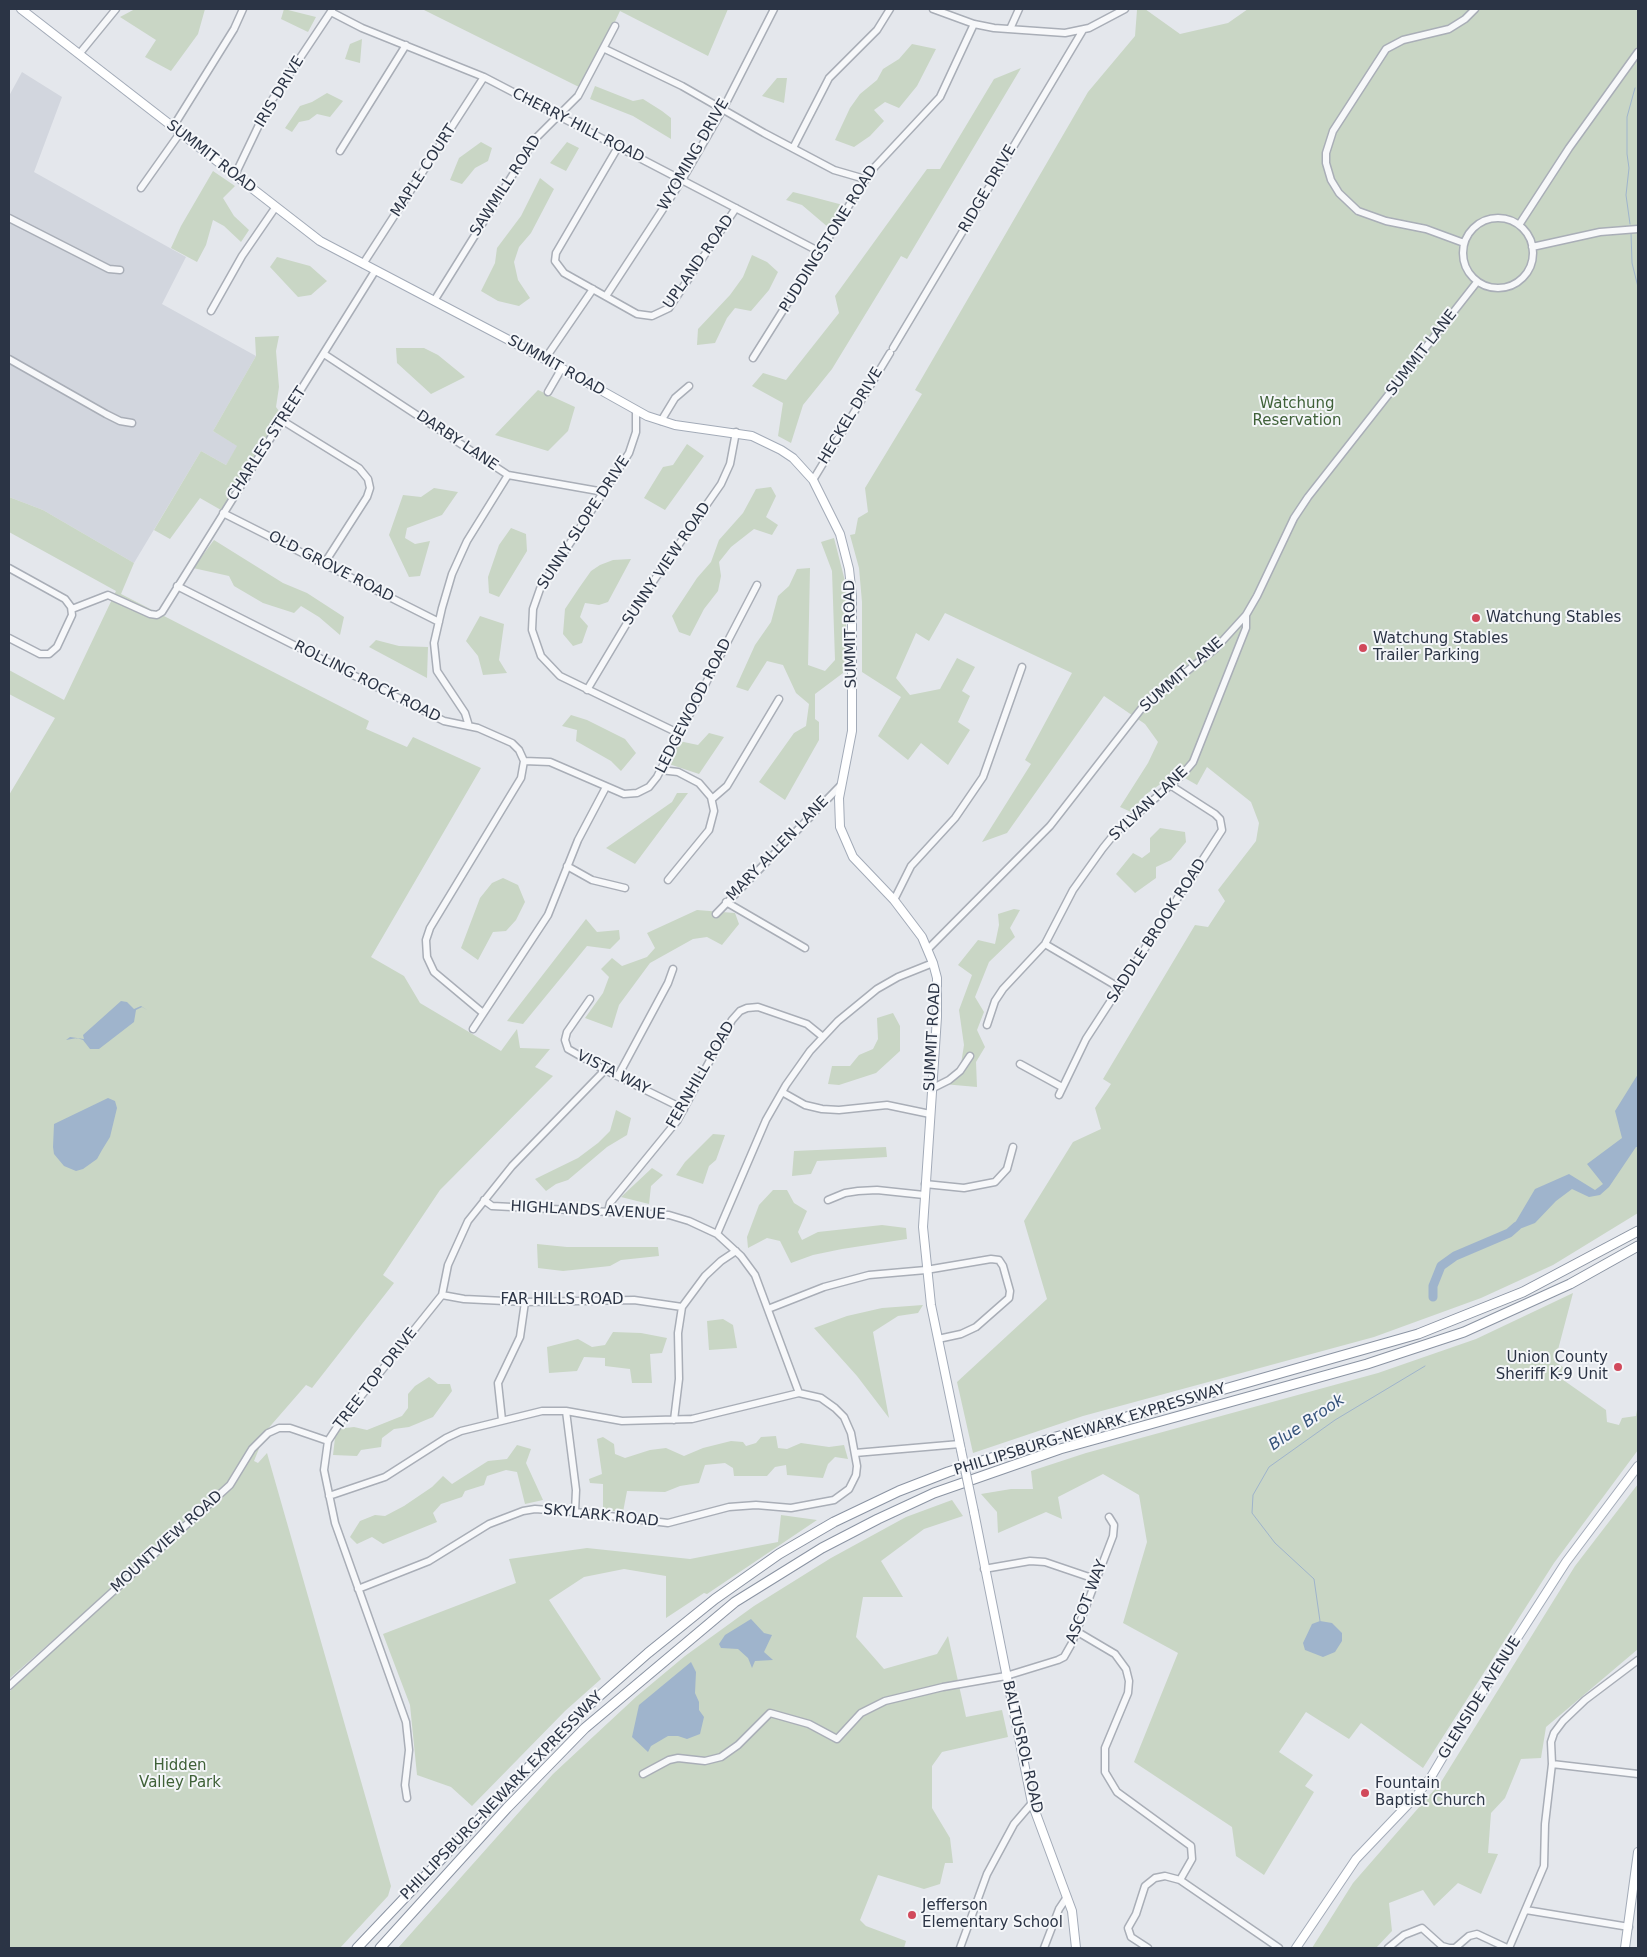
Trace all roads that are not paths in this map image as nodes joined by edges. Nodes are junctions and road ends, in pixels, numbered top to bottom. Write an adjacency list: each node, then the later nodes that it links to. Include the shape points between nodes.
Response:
1 (21, 9): 18 (main road, SUMMIT ROAD)
2 (116, 9): 18 (street)
3 (243, 9): 22 (street)
4 (774, 9): 20 (street, WYOMING DRIVE)
5 (890, 9): 25 (street, via 877,30 829,78)
6 (933, 9): 11 (street)
7 (1019, 9): 13 (street)
8 (1125, 9): 14 (street)
9 (1476, 9): 36 (street, via 1449,29 1403,40 1386,49 1333,132 1326,153 1331,180 1338,193 1358,211)
10 (332, 11): 15 (street, CHERRY HILL ROAD, via 362,28); 27 (street, IRIS DRIVE, via 268,106)
11 (974, 24): 13 (street); 28 (street, PUDDINGSTONE ROAD, via 940,97)
12 (615, 26): 16 (street, SAWMILL ROAD)
13 (1010, 29): 14 (street, via 1065,33)
14 (1083, 30): 47 (street, RIDGE DRIVE)
15 (406, 45): 19 (street, CHERRY HILL ROAD); 26 (street)
16 (605, 49): 20 (street); 21 (street, SAWMILL ROAD, via 574,101)
17 (1638, 52): 34 (street)
18 (80, 53): 22 (main road, SUMMIT ROAD)
19 (484, 77): 21 (street, CHERRY HILL ROAD); 39 (street, MAPLE COURT)
20 (722, 109): 25 (street); 29 (street, WYOMING DRIVE)
21 (557, 115): 24 (street, CHERRY HILL ROAD); 45 (street, SAWMILL ROAD, via 535,139)
22 (173, 127): 23 (main road, SUMMIT ROAD)
23 (180, 133): 27 (main road, SUMMIT ROAD); 30 (street)
24 (618, 147): 29 (street, CHERRY HILL ROAD); 43 (street, UPLAND ROAD, via 555,256 556,265 562,271)
25 (793, 148): 28 (street, via 834,170)
26 (340, 151)
27 (235, 175): 31 (main road, SUMMIT ROAD)
28 (865, 179): 38 (street, PUDDINGSTONE ROAD)
29 (682, 180): 32 (street, CHERRY HILL ROAD); 44 (street, WYOMING DRIVE)
30 (141, 188)
31 (275, 208): 39 (main road, SUMMIT ROAD, via 320,241); 46 (street, via 242,256)
32 (736, 208): 38 (street, CHERRY HILL ROAD); 44 (street, UPLAND ROAD, via 673,304 664,312 643,316)
33 (9, 218): 40 (street, via 109,269)
34 (1519, 225): 36 (street, via 1498,218 1487,220 1469,233); 37 (street)
35 (1638, 229): 37 (street, via 1600,232)
36 (1464, 243): 42 (street, via 1464,264)
37 (1532, 247): 42 (street, via 1528,270 1511,286 1488,287)
38 (820, 252): 49 (street, PUDDINGSTONE ROAD)
39 (363, 264): 41 (main road, SUMMIT ROAD)
40 (120, 270)
41 (376, 272): 45 (main road, SUMMIT ROAD); 48 (street, CHARLES STREET)
42 (1477, 282): 69 (street, SUMMIT LANE, via 1308,497 1294,518)
43 (593, 289): 44 (street, UPLAND ROAD); 51 (street)
44 (606, 296)
45 (434, 301): 51 (main road, SUMMIT ROAD)
46 (211, 311)
47 (892, 350): 61 (street, HECKEL DRIVE)
48 (324, 354): 56 (street, CHARLES STREET); 60 (street, DARBY LANE)
49 (753, 358)
50 (9, 359): 58 (street, via 106,414)
51 (545, 359): 52 (main road, SUMMIT ROAD)
52 (562, 368): 54 (street); 55 (main road, SUMMIT ROAD)
53 (689, 386): 57 (street, via 675,398)
54 (548, 392)
55 (636, 410): 57 (main road, SUMMIT ROAD); 62 (street, SUNNY SLOPE DRIVE, via 637,425 632,446)
56 (282, 421): 63 (street, CHARLES STREET); 64 (street, via 359,468 368,479 367,497)
57 (661, 421): 59 (main road, SUMMIT ROAD)
58 (132, 423)
59 (736, 432): 61 (main road, SUMMIT ROAD, via 781,450); 73 (street, SUNNY VIEW ROAD, via 732,458 721,484 645,594)
60 (508, 475): 62 (street, DARBY LANE); 70 (street, via 467,541 452,574)
61 (813, 480): 79 (main road, SUMMIT ROAD, via 840,534 852,596 852,731)
62 (604, 492): 73 (street, SUNNY SLOPE DRIVE, via 540,589 532,616 535,643 545,662 560,676)
63 (223, 513): 64 (street, OLD GROVE ROAD); 67 (street, CHARLES STREET)
64 (324, 564): 70 (street, OLD GROVE ROAD)
65 (9, 568): 68 (street, via 66,600)
66 (757, 585): 76 (street, LEDGEWOOD ROAD)
67 (177, 586): 68 (street, CHARLES STREET, via 157,615 108,594); 75 (street, ROLLING ROCK ROAD, via 444,721)
68 (72, 610): 71 (street, via 57,647 49,654 40,654)
69 (1246, 614): 80 (street, SYLVAN LANE, via 1246,628 1193,762); 91 (street, SUMMIT LANE, via 1215,649 1145,704 1050,826)
70 (439, 622): 75 (street, via 433,651 437,671 465,713)
71 (9, 638)
72 (1022, 667): 86 (street, via 984,777 955,818 911,866)
73 (587, 690): 76 (street, SUNNY SLOPE DRIVE)
74 (779, 699): 82 (street, via 727,786)
75 (469, 726): 77 (street, ROLLING ROCK ROAD, via 512,744 520,750)
76 (678, 733): 78 (street, LEDGEWOOD ROAD)
77 (524, 761): 81 (street, LEDGEWOOD ROAD, via 550,762); 96 (street, via 521,778 432,924 426,940 427,956 434,972)
78 (660, 770): 81 (street, LEDGEWOOD ROAD, via 654,783 637,793 624,794); 82 (street, via 689,777 704,787)
79 (840, 785): 86 (main road, SUMMIT ROAD, via 839,819 848,847 861,866); 87 (street, MARY ALLEN LANE)
80 (1170, 785): 89 (street, SYLVAN LANE, via 1102,848 1073,890); 94 (street, SADDLE BROOK ROAD, via 1215,814 1220,819 1222,830)
81 (606, 787): 83 (street)
82 (712, 799): 84 (street, via 711,826)
83 (567, 866): 85 (street, via 592,880); 96 (street, via 548,915)
84 (668, 880)
85 (625, 888)
86 (894, 900): 91 (main road, SUMMIT ROAD)
87 (726, 902): 88 (street, MARY ALLEN LANE); 90 (street)
88 (716, 914)
89 (1045, 944): 94 (street); 97 (street, SYLVAN LANE, via 995,1000)
90 (805, 948)
91 (928, 948): 92 (main road, SUMMIT ROAD)
92 (933, 963): 99 (street, via 898,976 877,989); 105 (main road, SUMMIT ROAD, via 938,1000)
93 (673, 969): 103 (street)
94 (1120, 988): 104 (street, SADDLE BROOK ROAD, via 1083,1044)
95 (590, 999): 102 (street, VISTA WAY, via 567,1032 566,1045 572,1052)
96 (483, 1013): 98 (street)
97 (987, 1025)
98 (473, 1029)
99 (823, 1037): 106 (street); 108 (street, FERNHILL ROAD, via 801,1021 758,1008 743,1009 732,1020)
100 (970, 1056): 105 (street, via 960,1071)
101 (1020, 1064): 104 (street)
102 (605, 1070): 103 (street, VISTA WAY); 113 (street, TREE TOP DRIVE, via 512,1166)
103 (618, 1076): 108 (street, VISTA WAY)
104 (1062, 1087): 107 (street, SADDLE BROOK ROAD)
105 (931, 1089): 109 (main road, SUMMIT ROAD)
106 (782, 1092): 109 (street, via 822,1109 887,1106); 117 (street, via 760,1134)
107 (1059, 1095)
108 (684, 1109): 115 (street, FERNHILL ROAD, via 662,1142 610,1203)
109 (930, 1114): 111 (main road, SUMMIT ROAD)
110 (1013, 1147): 111 (street, via 1007,1169 995,1182 964,1188)
111 (925, 1184): 112 (main road, SUMMIT ROAD)
112 (924, 1195): 114 (street, via 868,1191 845,1193); 120 (main road, SUMMIT ROAD)
113 (484, 1200): 115 (street, HIGHLANDS AVENUE, via 492,1206); 121 (street, TREE TOP DRIVE, via 468,1221 458,1242 448,1265)
114 (828, 1200)
115 (608, 1212): 117 (street, HIGHLANDS AVENUE, via 669,1215)
116 (1638, 1231): 155 (highway, PHILLIPSBURG-NEWARK EXPRESSWAY, via 1523,1292 1418,1334 1056,1437 940,1475 834,1522 779,1554 715,1600 580,1713)
117 (717, 1234): 119 (street, HIGHLANDS AVENUE)
118 (1638, 1246): 156 (highway, PHILLIPSBURG-NEWARK EXPRESSWAY, via 1570,1284 1464,1332 1367,1364 1052,1451 934,1493 822,1548 735,1602 586,1728 507,1808)
119 (736, 1251): 123 (street, via 705,1276); 124 (street, HIGHLANDS AVENUE, via 754,1275)
120 (926, 1270): 124 (street, via 869,1275 824,1287); 125 (main road, SUMMIT ROAD); 125 (street, via 999,1260 1010,1291 1008,1298 978,1326)
121 (442, 1295): 122 (street, FAR HILLS ROAD); 130 (street, TREE TOP DRIVE)
122 (526, 1302): 123 (street, FAR HILLS ROAD, via 634,1300); 128 (street, via 520,1337 498,1383)
123 (682, 1307): 129 (street)
124 (768, 1308): 126 (street, HIGHLANDS AVENUE)
125 (938, 1339): 131 (main road, SUMMIT ROAD)
126 (800, 1393): 129 (street, via 709,1417); 132 (street, via 820,1398 840,1412 849,1427)
127 (566, 1411): 128 (street, via 542,1411); 129 (street, via 616,1420); 135 (street, via 576,1490)
128 (502, 1420): 134 (street, via 446,1438 385,1477)
129 (674, 1420)
130 (328, 1441): 134 (street, TREE TOP DRIVE, via 324,1470); 144 (street, MOUNTVIEW ROAD, via 290,1428 268,1433 252,1449 230,1485)
131 (960, 1447): 132 (street); 137 (main road, SUMMIT ROAD, bridge)
132 (855, 1453): 135 (street, SKYLARK ROAD, via 856,1472 851,1486 826,1502 791,1508 729,1507 668,1523)
133 (1638, 1466): 162 (main road, GLENSIDE AVENUE, via 1566,1562 1431,1777 1356,1860)
134 (329, 1496): 140 (street, TREE TOP DRIVE)
135 (575, 1512): 140 (street, SKYLARK ROAD, via 535,1509 511,1514 429,1561)
136 (1109, 1517): 139 (street, ASCOT WAY, via 1114,1533)
137 (980, 1541): 138 (main road, BALTUSROL ROAD)
138 (984, 1569): 139 (street, via 1030,1561 1045,1562); 143 (main road, BALTUSROL ROAD)
139 (1095, 1579): 141 (street, ASCOT WAY)
140 (358, 1589): 148 (street, TREE TOP DRIVE, via 406,1722 409,1750)
141 (1076, 1631): 143 (street, ASCOT WAY, via 1069,1650 1058,1660); 151 (street, via 1115,1654 1126,1669 1128,1693 1105,1748 1105,1772 1117,1792 1191,1846 1192,1859)
142 (1638, 1660): 145 (street, via 1557,1726 1551,1742)
143 (1006, 1676): 146 (street, ASCOT WAY, via 885,1701 860,1713 836,1739 809,1724 770,1713 721,1757 705,1761 678,1758); 149 (main road, BALTUSROL ROAD)
144 (9, 1686)
145 (1552, 1764): 147 (street); 153 (street, via 1544,1866)
146 (643, 1774)
147 (1638, 1774)
148 (407, 1798)
149 (1032, 1803): 152 (main road, BALTUSROL ROAD); 157 (street, via 1014,1824 987,1874)
150 (1638, 1852): 154 (main road)
151 (1180, 1880): 160 (street, via 1165,1876 1155,1878 1143,1890 1136,1914 1128,1926 1133,1938); 161 (street)
152 (1067, 1897): 158 (street); 159 (main road, BALTUSROL ROAD, via 1075,1925)
153 (1526, 1910): 154 (street); 164 (street)
154 (1629, 1928): 165 (main road)
155 (357, 1948)
156 (380, 1948)
157 (960, 1948)
158 (1044, 1948)
159 (1076, 1948)
160 (1148, 1948)
161 (1279, 1948)
162 (1296, 1948)
163 (1388, 1948): 164 (street, via 1418,1928 1449,1948 1477,1934)
164 (1508, 1948)
165 (1625, 1948)

